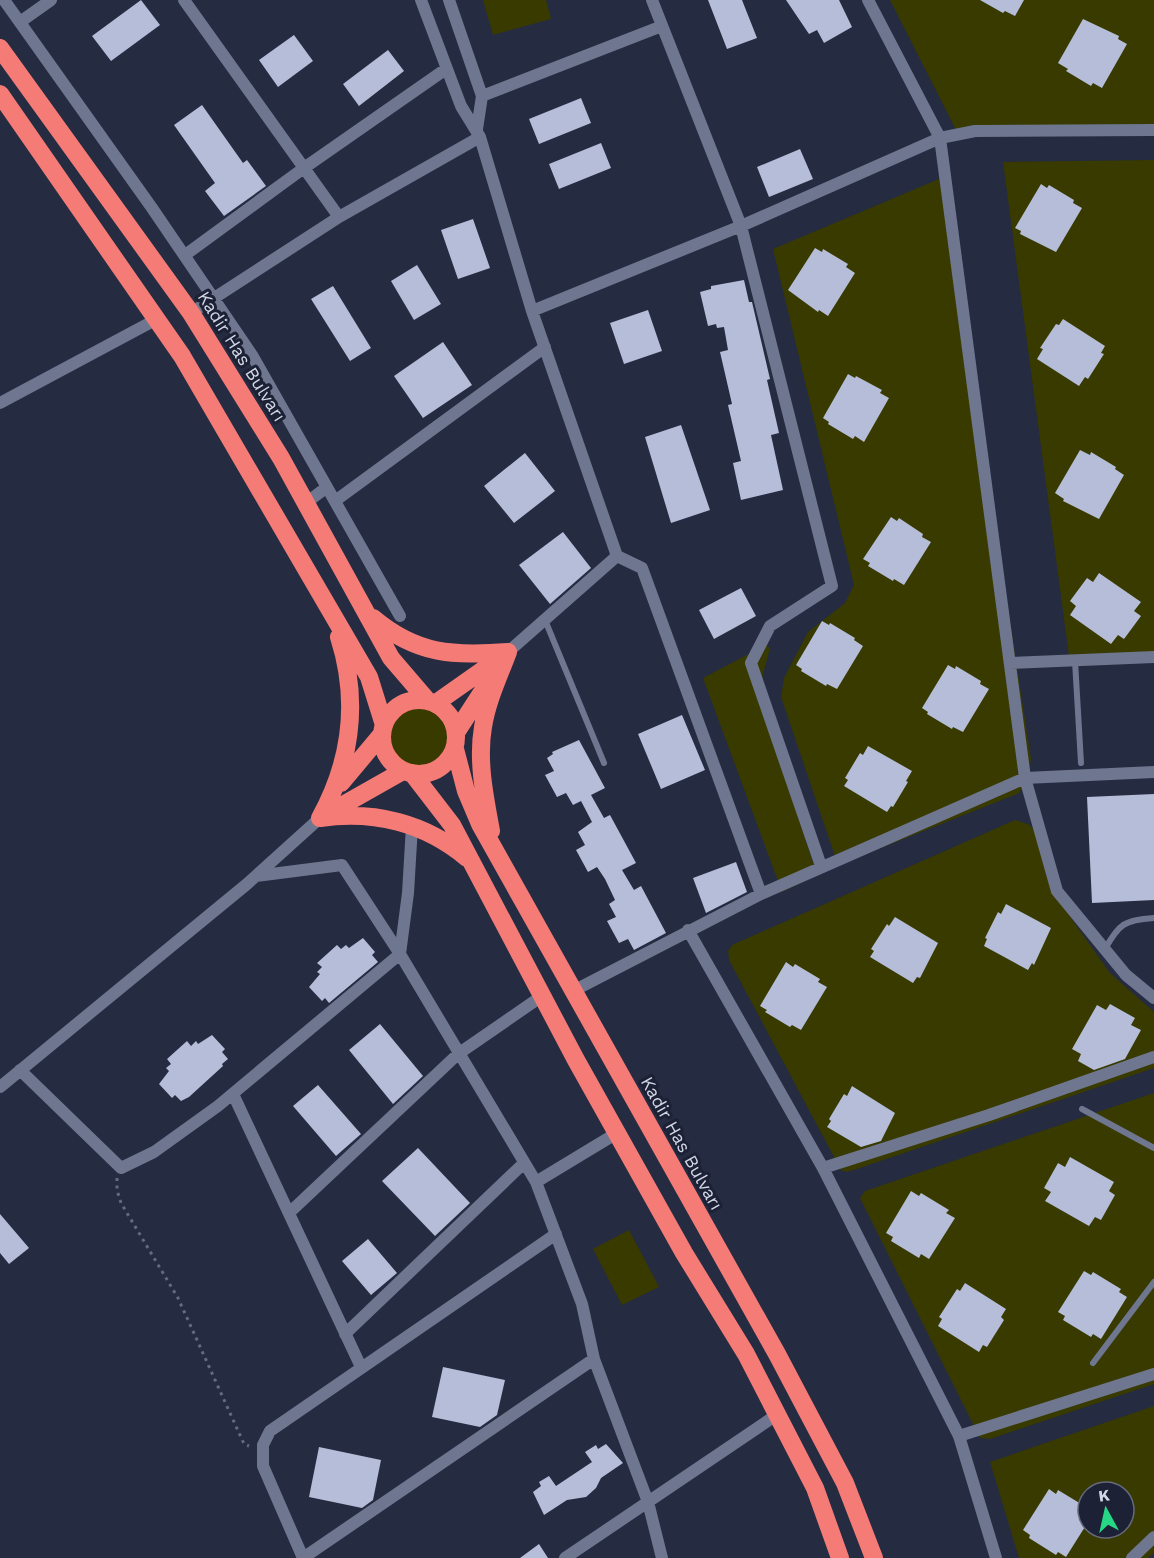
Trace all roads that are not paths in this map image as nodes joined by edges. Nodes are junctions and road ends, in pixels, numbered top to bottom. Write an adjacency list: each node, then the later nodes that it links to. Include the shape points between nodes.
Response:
1 (4, 0): 8 (street)
2 (51, 0): 8 (street)
3 (184, 0): 17 (street)
4 (421, 0): 11 (street)
5 (448, 0): 13 (street)
6 (652, 0): 9 (street)
7 (868, 0): 16 (street)
8 (20, 22): 20 (street)
9 (662, 26): 13 (street); 19 (street)
10 (0, 48): 23 (highway, Kadir Has Bulvarı)
11 (446, 69): 15 (street, via 461,106); 17 (street)
12 (0, 94): 24 (highway)
13 (482, 96): 15 (street)
14 (1154, 130): 16 (street, via 975,131)
15 (478, 133): 18 (street); 22 (street)
16 (940, 138): 19 (street); 38 (street)
17 (304, 168): 18 (street); 20 (street)
18 (339, 217): 21 (street)
19 (741, 226): 22 (street); 52 (street, via 832,586 770,626 751,663)
20 (185, 255): 21 (street)
21 (214, 299): 23 (street); 27 (street, via 252,355)
22 (532, 311): 25 (street)
23 (191, 313): 29 (highway, Kadir Has Bulvarı)
24 (157, 319): 26 (street); 31 (highway)
25 (545, 346): 28 (street); 30 (street)
26 (0, 403)
27 (327, 487): 28 (street); 29 (street)
28 (335, 501): 33 (street)
29 (306, 503): 32 (highway, Kadir Has Bulvarı)
30 (617, 556): 34 (street); 54 (street, via 642,568)
31 (328, 606): 40 (highway, via 369,677); 47 (highway, via 342,645 350,704 348,740)
32 (362, 606): 35 (highway, via 397,636 429,650 450,654); 39 (highway, Kadir Has Bulvarı, via 391,657)
33 (400, 616)
34 (545, 619): 35 (street); 42 (lane)
35 (508, 651): 39 (highway); 41 (highway); 50 (highway, via 481,740 483,786)
36 (1154, 657): 37 (street)
37 (1074, 660): 38 (street); 43 (lane)
38 (1010, 663): 46 (street)
39 (431, 701): 40 (highway, via 418,699 401,704); 41 (highway, via 450,714)
40 (383, 729): 44 (highway, via 382,743 389,759); 47 (highway)
41 (456, 740): 44 (highway, via 446,764 438,770); 50 (highway, Kadir Has Bulvarı, via 459,770 472,808)
42 (604, 763)
43 (1081, 763)
44 (407, 772): 48 (highway); 51 (highway, via 443,811)
45 (1154, 772): 46 (street)
46 (1025, 778): 52 (street); 57 (street, via 1057,891)
47 (337, 787): 48 (highway)
48 (320, 818): 49 (highway, via 368,816); 53 (street)
49 (412, 826): 51 (highway, via 439,838); 58 (street)
50 (497, 853): 59 (highway, Kadir Has Bulvarı)
51 (471, 862): 60 (highway)
52 (821, 866): 54 (street)
53 (256, 876): 58 (street, via 342,865); 64 (street)
54 (761, 894): 56 (street)
55 (1154, 918): 57 (lane, via 1121,925)
56 (688, 930): 59 (street); 71 (street)
57 (1105, 949): 61 (street, via 1126,975)
58 (400, 954): 62 (street); 66 (street)
59 (573, 991): 89 (highway, Kadir Has Bulvarı, via 777,1354 845,1483)
60 (542, 996): 62 (street); 68 (highway)
61 (1154, 998)
62 (458, 1054): 70 (street); 73 (street)
63 (1154, 1057): 71 (street)
64 (20, 1070): 65 (street); 66 (street, via 121,1168 154,1152)
65 (0, 1087)
66 (232, 1094): 73 (street)
67 (1082, 1109): 69 (lane)
68 (617, 1133): 72 (street); 81 (highway)
69 (1154, 1148)
70 (524, 1163): 72 (street); 76 (street)
71 (823, 1168): 82 (street)
72 (536, 1182): 74 (street)
73 (289, 1213): 76 (street)
74 (556, 1234): 77 (street, via 582,1304); 79 (street)
75 (1154, 1282): 78 (lane)
76 (345, 1334): 79 (street)
77 (594, 1359): 83 (street); 85 (street)
78 (1093, 1363)
79 (361, 1367): 85 (street, via 276,1425 266,1438 263,1466)
80 (1154, 1374): 82 (street)
81 (778, 1414): 83 (street); 88 (highway, via 815,1488)
82 (959, 1436): 90 (street)
83 (648, 1502): 86 (street); 87 (street)
84 (1154, 1537): 91 (street)
85 (303, 1558)
86 (565, 1558)
87 (662, 1558)
88 (840, 1558)
89 (874, 1558)
90 (996, 1558)
91 (1132, 1558)

